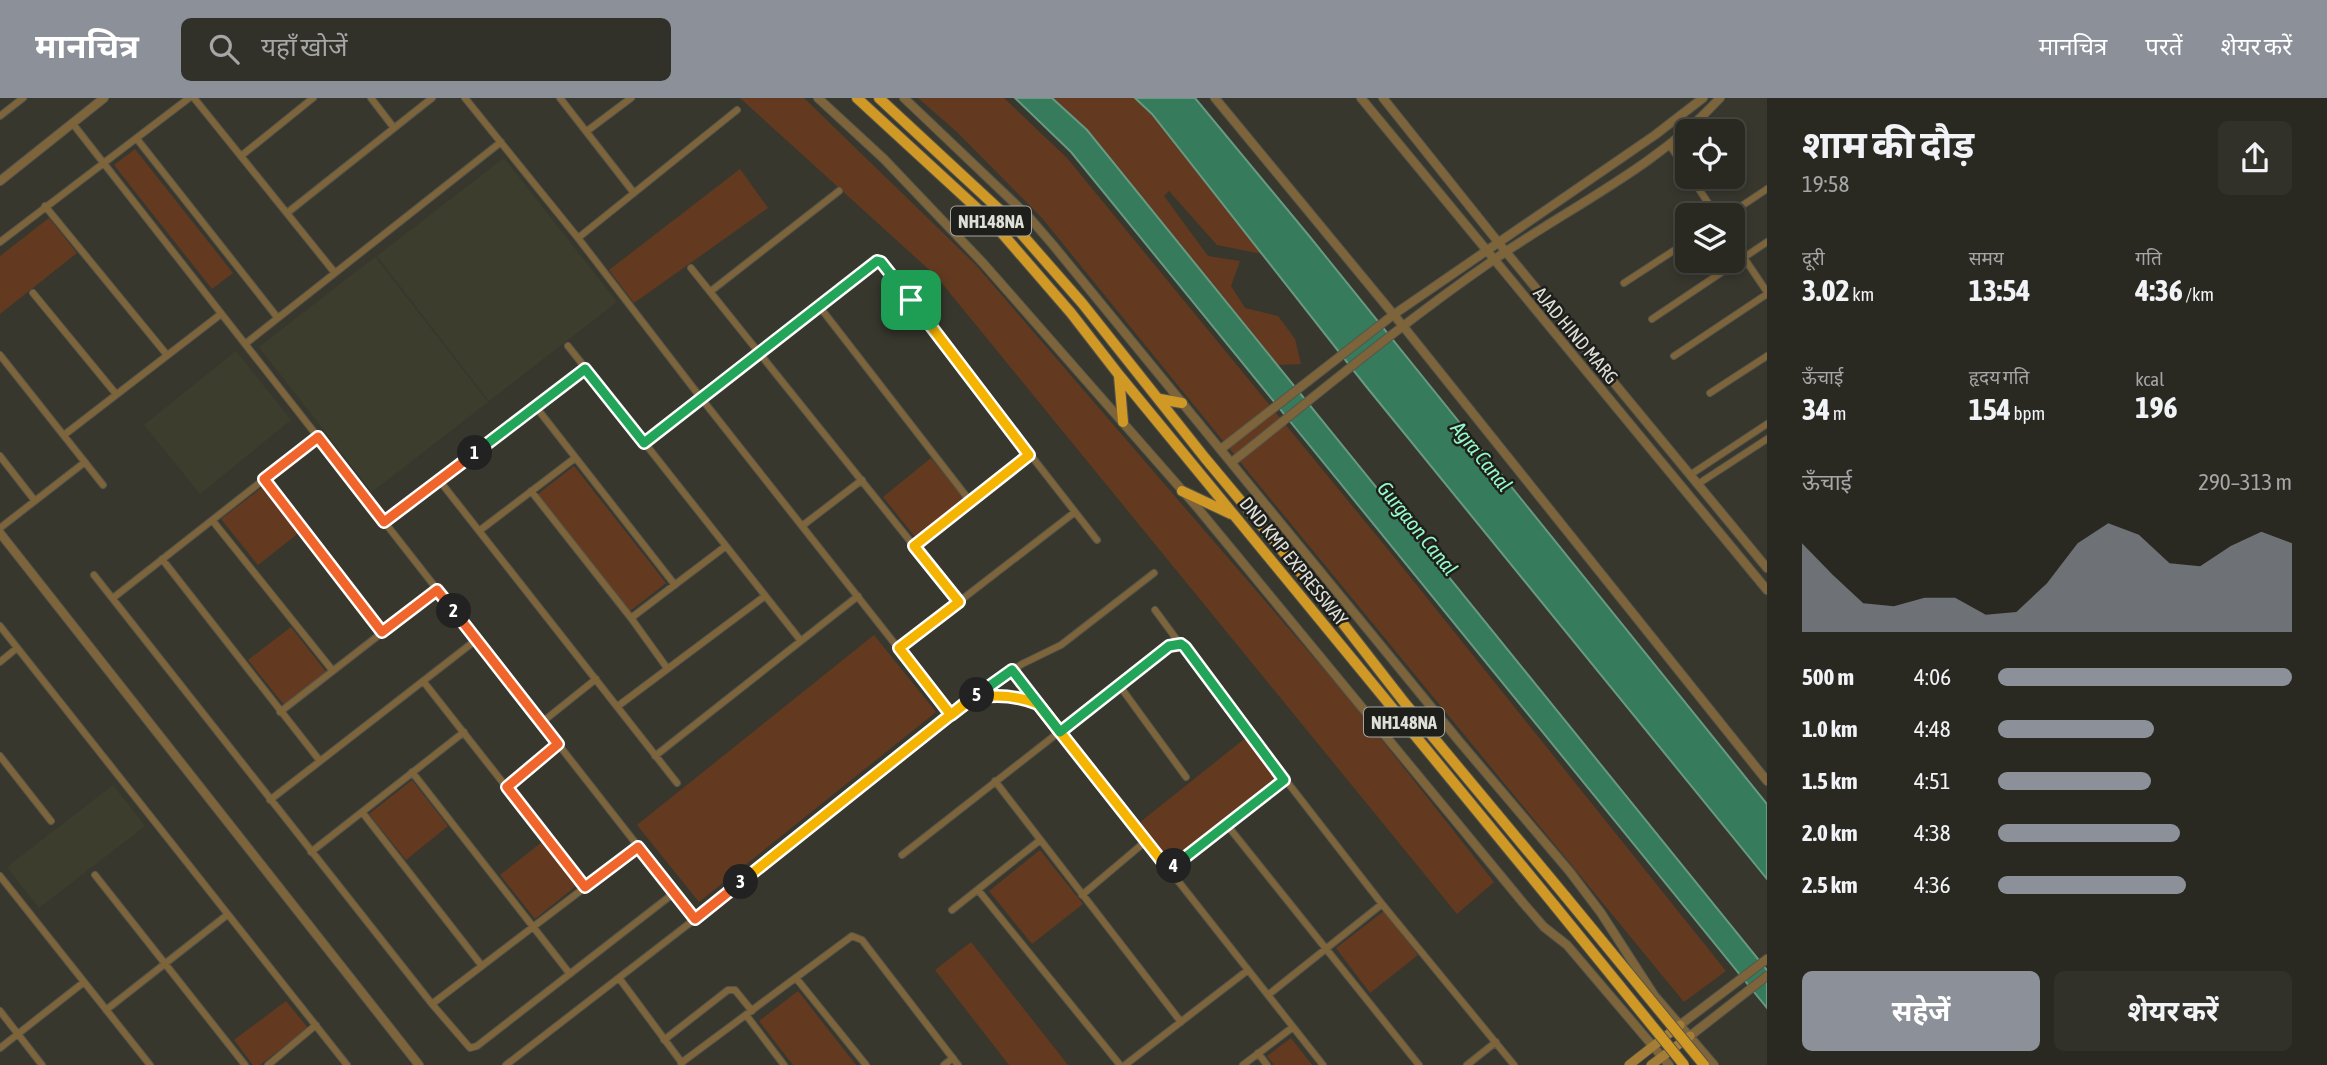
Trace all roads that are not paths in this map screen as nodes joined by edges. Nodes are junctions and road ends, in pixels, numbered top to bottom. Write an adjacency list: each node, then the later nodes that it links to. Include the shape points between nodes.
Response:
1 (23, 98): 20 (street)
2 (104, 98): 21 (street)
3 (192, 98): 24 (street); 28 (street)
4 (313, 98): 28 (street)
5 (371, 98): 22 (street)
6 (432, 98): 22 (street)
7 (465, 98): 25 (street)
8 (560, 98): 23 (street)
9 (631, 98): 23 (street)
10 (818, 98): 77 (street, via 984,263)
11 (857, 98): 69 (highway, DND KMP EXPRESSWAY / NH148NA, via 993,223)
12 (880, 98): 74 (highway, DND KMP EXPRESSWAY / NH148NA, via 1004,214)
13 (904, 98): 75 (street, via 1028,216)
14 (1215, 98): 57 (street)
15 (1361, 98): 42 (street, AJAD HIND MARG)
16 (1383, 98): 40 (street)
17 (1703, 98): 40 (street)
18 (1720, 98): 26 (street)
19 (737, 110): 33 (street)
20 (0, 116)
21 (73, 124): 29 (street); 30 (street)
22 (394, 128): 36 (street)
23 (587, 131): 33 (street)
24 (137, 139): 29 (street); 56 (street)
25 (501, 142): 37 (street); 48 (street)
26 (1669, 144): 27 (street); 43 (street)
27 (1675, 153)
28 (241, 156): 36 (street)
29 (104, 163): 35 (street); 55 (street)
30 (0, 181)
31 (1767, 189): 34 (street)
32 (839, 191): 51 (street)
33 (634, 193): 37 (street)
34 (1745, 204)
35 (45, 206): 38 (street); 64 (street)
36 (287, 213): 48 (street)
37 (578, 238): 73 (street)
38 (0, 242)
39 (1767, 242): 44 (street)
40 (1499, 243): 42 (street); 43 (street)
41 (1675, 250): 50 (street)
42 (1486, 251): 45 (street, AJAD HIND MARG); 57 (street)
43 (1506, 252): 45 (street); 89 (street)
44 (1745, 257)
45 (1493, 260): 59 (street); 115 (street, AJAD HIND MARG)
46 (1745, 260): 53 (street)
47 (691, 268): 51 (street)
48 (335, 273): 56 (street)
49 (1721, 273): 58 (street)
50 (1624, 283)
51 (710, 291): 62 (street)
52 (33, 293): 72 (street)
53 (1767, 293): 65 (street)
54 (818, 306): 62 (street); 84 (street, via 879,261); 98 (street)
55 (221, 314): 60 (street); 64 (street)
56 (277, 317): 60 (street)
57 (1389, 318): 59 (street); 67 (street)
58 (1652, 319)
59 (1399, 329): 70 (street); 152 (street)
60 (245, 344): 80 (street)
61 (568, 346): 68 (street)
62 (759, 352): 73 (street); 92 (street)
63 (0, 355): 79 (street)
64 (167, 355): 72 (street)
65 (1674, 356)
66 (1767, 356): 71 (street)
67 (1328, 365): 70 (street); 83 (street)
68 (585, 369): 76 (street); 82 (street)
69 (1119, 375): 77 (highway); 100 (highway, DND KMP EXPRESSWAY / NH148NA)
70 (1336, 377): 88 (street)
71 (1710, 393)
72 (116, 394): 79 (street)
73 (701, 398): 82 (street); 103 (street)
74 (1160, 399): 75 (highway); 226 (highway, DND KMP EXPRESSWAY / NH148NA, bridge)
75 (1182, 403): 83 (street)
76 (536, 407): 86 (street); 91 (street)
77 (1123, 422): 96 (street)
78 (1767, 424): 89 (street)
79 (64, 435): 87 (street)
80 (318, 437): 90 (street); 102 (street)
81 (1767, 439): 93 (street)
82 (644, 443): 107 (street)
83 (1221, 449): 88 (street)
84 (1029, 455): 98 (street); 99 (street)
85 (0, 456): 97 (street)
86 (575, 458): 95 (street); 113 (street)
87 (85, 462): 94 (street); 97 (street)
88 (1232, 462): 193 (street, via 1570,872 1654,995)
89 (1690, 475): 93 (street)
90 (264, 479): 101 (street); 123 (street)
91 (439, 480): 102 (street); 105 (street)
92 (862, 480): 103 (street); 108 (street)
93 (1698, 484): 110 (street)
94 (103, 485)
95 (531, 491): 105 (street); 121 (street)
96 (1182, 491): 100 (highway); 199 (street, via 1524,904 1567,945)
97 (35, 501): 104 (street)
98 (970, 502): 108 (street)
99 (1075, 512): 106 (street); 119 (street)
100 (1234, 515): 225 (highway, DND KMP EXPRESSWAY / NH148NA, bridge)
101 (212, 520): 109 (street); 132 (street)
102 (384, 522): 114 (street)
103 (802, 526): 117 (street)
104 (0, 531): 210 (street)
105 (479, 531): 133 (street)
106 (1097, 540)
107 (726, 546): 113 (street); 116 (street)
108 (914, 546): 119 (street)
109 (162, 559): 118 (street); 139 (street)
110 (1767, 568)
111 (1154, 573): 131 (street, via 1060,646)
112 (94, 575): 118 (street)
113 (676, 585): 121 (street)
114 (437, 590): 123 (street); 124 (street)
115 (1767, 590)
116 (765, 596): 125 (street); 130 (street)
117 (858, 596): 125 (street); 128 (street)
118 (113, 598): 155 (street)
119 (959, 602): 128 (street)
120 (1156, 610): 126 (street)
121 (631, 618): 130 (street)
122 (0, 626): 127 (street)
123 (382, 632): 132 (street)
124 (476, 640): 134 (street); 141 (street)
125 (801, 641): 146 (street)
126 (1181, 644): 135 (street, via 1169,646); 150 (street)
127 (18, 648): 129 (street); 173 (street)
128 (899, 648): 140 (street)
129 (0, 662)
130 (667, 668): 138 (street)
131 (1012, 670): 136 (street); 137 (street)
132 (333, 671): 139 (street)
133 (596, 679): 138 (street); 141 (street)
134 (423, 681): 142 (street); 147 (street)
135 (1119, 685): 143 (street); 149 (street)
136 (969, 700): 137 (street, via 998,695); 140 (street)
137 (1038, 704): 143 (street)
138 (618, 706): 146 (street)
139 (280, 712): 147 (street)
140 (951, 715): 174 (street)
141 (541, 723): 144 (street)
142 (464, 732): 148 (street); 154 (street)
143 (1060, 732): 151 (street); 160 (street)
144 (558, 744): 154 (street); 161 (street)
145 (0, 756): 157 (street)
146 (655, 756): 153 (street)
147 (320, 761): 155 (street)
148 (412, 772): 156 (street); 175 (street)
149 (1186, 777)
150 (1284, 780): 158 (street); 171 (street)
151 (995, 781): 159 (street); 163 (street)
152 (1767, 781)
153 (677, 783)
154 (507, 787): 167 (street)
155 (270, 800): 162 (street)
156 (362, 812): 162 (street); 179 (street)
157 (51, 821)
158 (1227, 825): 164 (street); 176 (street)
159 (1039, 841): 168 (street); 170 (street)
160 (1146, 841): 164 (street); 170 (street)
161 (638, 847): 167 (street); 169 (street)
162 (311, 852): 187 (street)
163 (902, 855)
164 (1169, 870): 180 (street)
165 (95, 875): 178 (street)
166 (0, 876): 185 (street)
167 (585, 887): 175 (street)
168 (978, 890): 172 (street); 216 (street)
169 (674, 893): 174 (street); 181 (street)
170 (1082, 895): 191 (street)
171 (1382, 904): 176 (street); 198 (street)
172 (952, 910)
173 (227, 915): 178 (street); 192 (street)
174 (695, 919): 183 (street)
175 (533, 927): 179 (street); 181 (street)
176 (1327, 949): 186 (street); 220 (street)
177 (1767, 959): 193 (street)
178 (165, 964): 188 (street); 207 (street)
179 (482, 966): 187 (street)
180 (1248, 970): 186 (street); 191 (street)
181 (570, 974): 187 (street, via 474,1048 467,1046)
182 (1767, 976): 196 (street)
183 (618, 978): 197 (street); 211 (street)
184 (796, 978): 190 (street); 202 (street, via 857,936); 213 (street)
185 (84, 982): 188 (street); 195 (street)
186 (1268, 995): 194 (street)
187 (432, 1004)
188 (106, 1010): 206 (street)
189 (0, 1011): 195 (street)
190 (749, 1013): 197 (street, via 735,990 728,990); 204 (street); 212 (street)
191 (1181, 1022): 216 (street)
192 (316, 1025): 208 (street); 209 (street)
193 (1680, 1025): 196 (street); 199 (main road)
194 (1293, 1027): 201 (street); 219 (street)
195 (18, 1034): 200 (street); 205 (street)
196 (1690, 1036): 203 (main road); 227 (street)
197 (664, 1040): 204 (street)
198 (1496, 1042): 221 (street); 222 (street)
199 (1653, 1046): 203 (street); 223 (main road)
200 (0, 1048)
201 (1258, 1053): 217 (street); 218 (street)
202 (953, 1058): 214 (street); 215 (street)
203 (1665, 1061): 224 (main road)
204 (682, 1064)
205 (42, 1065)
206 (150, 1065)
207 (245, 1065)
208 (268, 1065)
209 (347, 1065)
210 (419, 1065)
211 (506, 1065)
212 (784, 1065)
213 (866, 1065)
214 (944, 1065)
215 (958, 1065)
216 (1122, 1065)
217 (1243, 1065)
218 (1267, 1065)
219 (1323, 1065)
220 (1419, 1065)
221 (1467, 1065)
222 (1514, 1065)
223 (1629, 1065)
224 (1651, 1065)
225 (1684, 1065)
226 (1704, 1065)
227 (1714, 1065)

